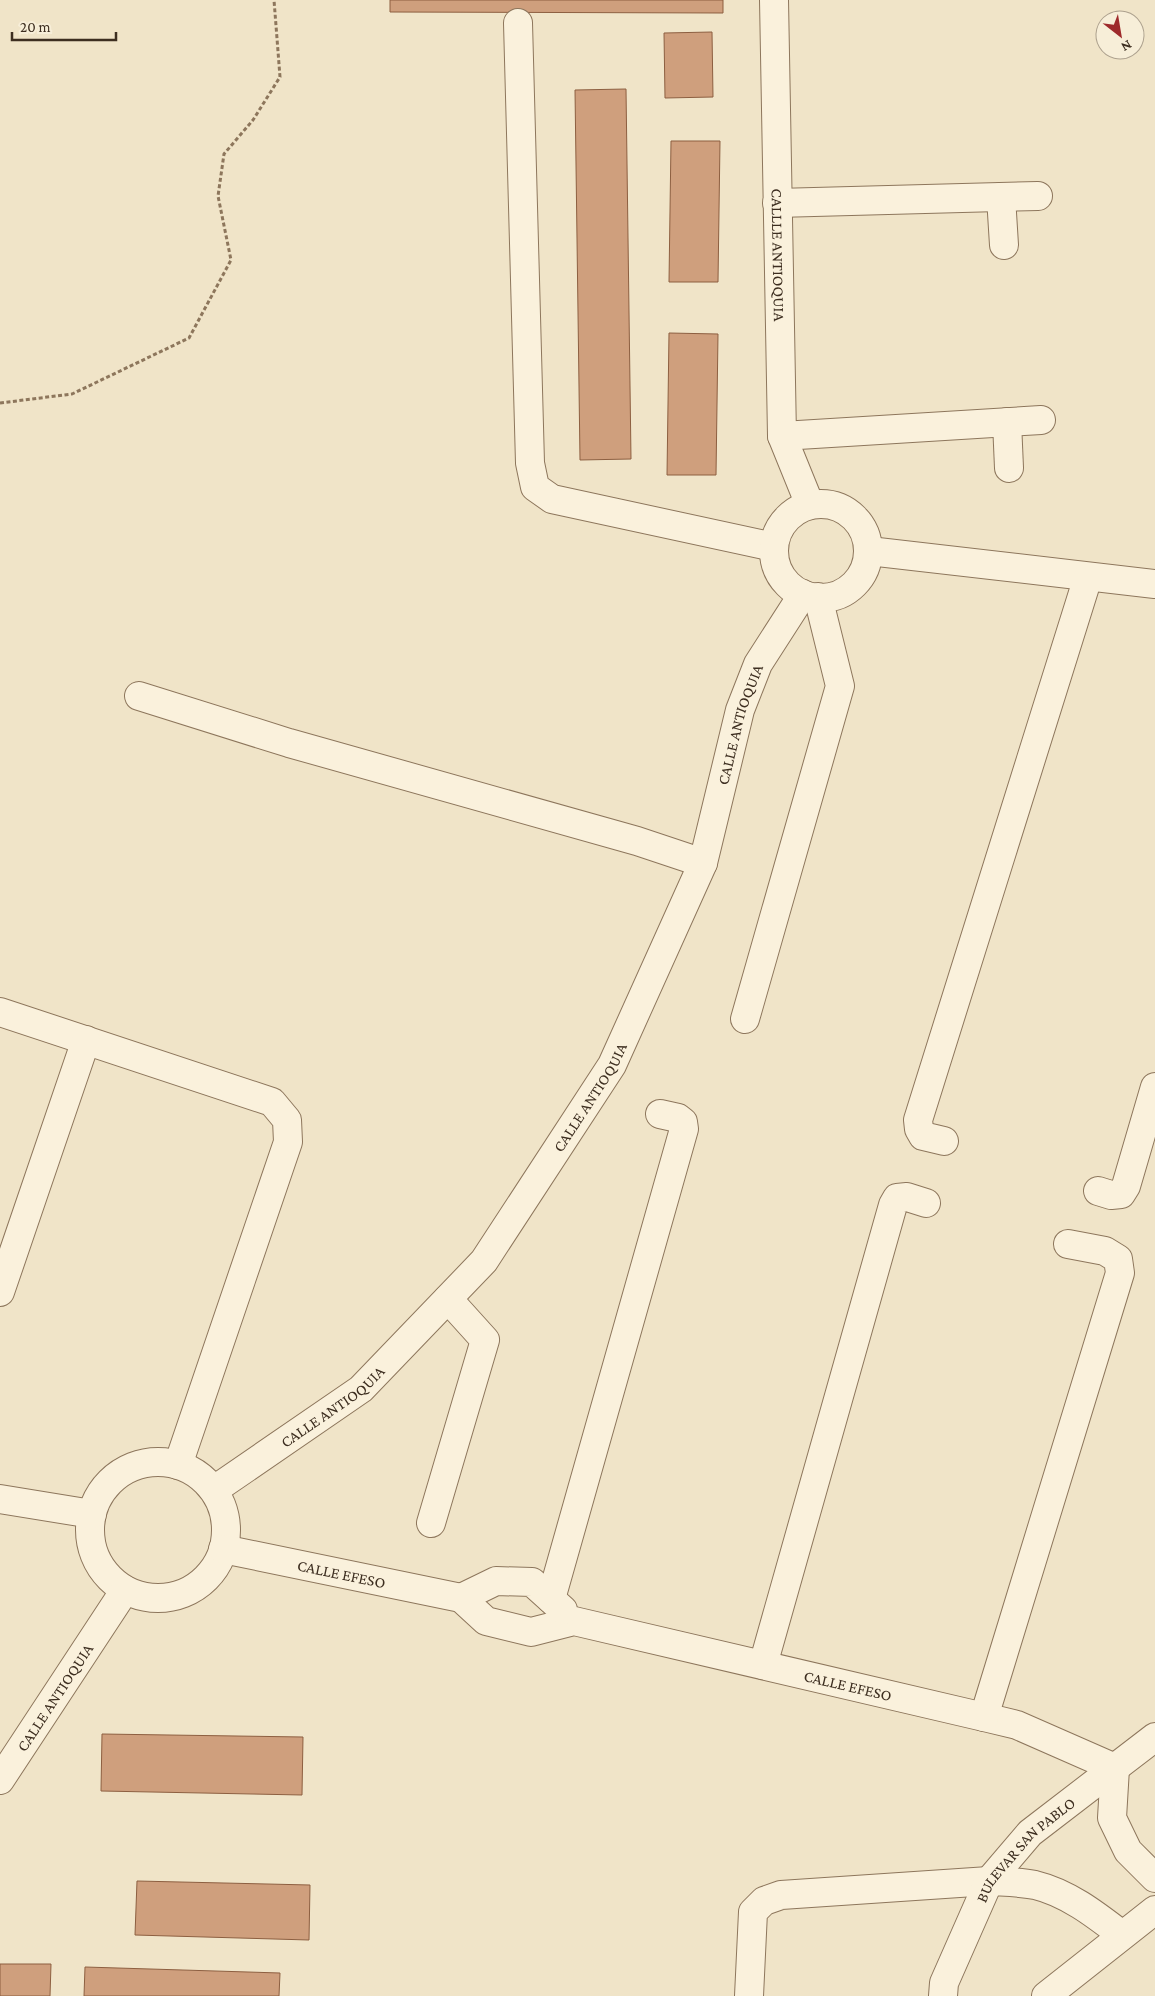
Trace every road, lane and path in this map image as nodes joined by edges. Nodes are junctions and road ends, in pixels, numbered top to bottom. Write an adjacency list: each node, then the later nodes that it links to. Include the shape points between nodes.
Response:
1 (274, 0): 8 (path, via 280,77 253,120 224,154 218,196 231,260 190,338 72,394)
2 (774, 0): 6 (street, CALLLE ANTIOQUIA)
3 (518, 23): 14 (street, via 530,464 535,488 552,499)
4 (1038, 196): 5 (street)
5 (1001, 197): 6 (street); 7 (street)
6 (777, 203): 11 (street, CALLLE ANTIOQUIA)
7 (1004, 245)
8 (0, 403)
9 (1041, 420): 10 (street)
10 (1007, 422): 11 (street); 12 (street)
11 (782, 436): 13 (street, CALLLE ANTIOQUIA)
12 (1009, 468)
13 (810, 505): 14 (street, via 797,510 786,521); 15 (street, via 839,507 850,514 867,536)
14 (774, 547): 18 (street, via 775,562 781,575 790,586)
15 (869, 551): 16 (street); 18 (street, via 859,580 847,590 833,596)
16 (1088, 577): 17 (street); 26 (street, via 918,1120 918,1129 923,1136)
17 (1155, 584)
18 (810, 596): 20 (street, CALLE ANTIOQUIA, via 758,664 740,710); 22 (street, via 840,686)
19 (139, 696): 20 (street, via 289,743)
20 (704, 863): 31 (street, CALLE ANTIOQUIA, via 612,1065 484,1261)
21 (0, 1012): 23 (street)
22 (745, 1019)
23 (86, 1040): 30 (street); 32 (street, via 272,1102 287,1120 288,1142)
24 (1155, 1087): 27 (street, via 1122,1194 1112,1196)
25 (660, 1114): 40 (street, via 678,1118 684,1129)
26 (944, 1141)
27 (1098, 1191)
28 (926, 1203): 42 (street, via 907,1197 897,1198 893,1205)
29 (1068, 1244): 43 (street, via 1105,1251 1118,1260 1120,1273)
30 (0, 1292)
31 (448, 1299): 33 (street, CALLE ANTIOQUIA, via 361,1389); 36 (street, via 485,1340)
32 (178, 1465): 33 (street, via 198,1475); 35 (street, via 149,1463 135,1466 115,1477 100,1494)
33 (214, 1490): 37 (street, via 223,1509)
34 (0, 1499): 35 (street)
35 (92, 1514): 38 (street, via 90,1536 95,1558 107,1576)
36 (431, 1523)
37 (224, 1549): 38 (street, via 215,1567 201,1583 184,1593 164,1598 143,1597); 39 (street, CALLE EFESO)
38 (125, 1590): 46 (street, CALLE ANTIOQUIA)
39 (461, 1598): 40 (street, CALLE EFESO, via 496,1581 532,1582); 41 (street, CALLE EFESO, via 486,1621 531,1632)
40 (551, 1600): 41 (street, CALLE EFESO)
41 (574, 1621): 42 (street, CALLE EFESO)
42 (763, 1665): 43 (street, CALLE EFESO)
43 (984, 1717): 45 (street, CALLE EFESO, via 1017,1725)
44 (1155, 1737): 45 (street, BULEVAR SAN PABLO)
45 (1115, 1768): 47 (street, via 1112,1818 1128,1850); 48 (street, BULEVAR SAN PABLO, via 1030,1833)
46 (0, 1780)
47 (1155, 1878)
48 (988, 1881): 50 (street, via 1034,1885 1062,1894); 51 (street, via 781,1895 764,1901 753,1912); 52 (street, BULEVAR SAN PABLO, via 944,1983)
49 (1155, 1910): 50 (street)
50 (1122, 1935): 53 (street)
51 (749, 1996)
52 (943, 1996)
53 (1046, 1996)

